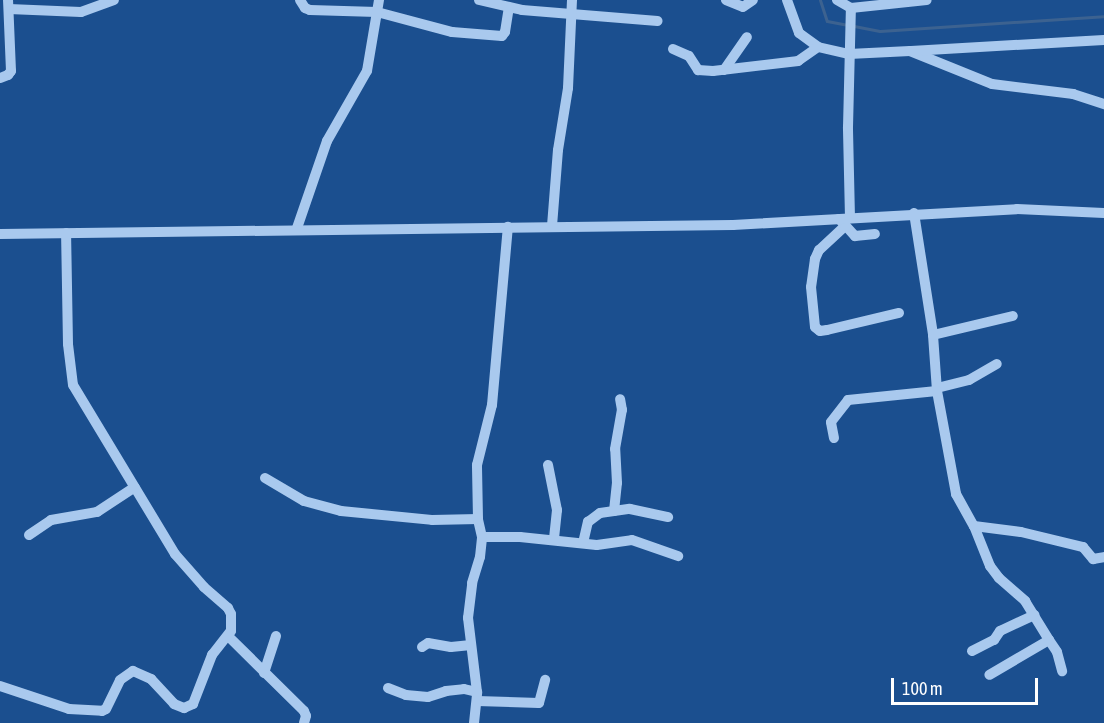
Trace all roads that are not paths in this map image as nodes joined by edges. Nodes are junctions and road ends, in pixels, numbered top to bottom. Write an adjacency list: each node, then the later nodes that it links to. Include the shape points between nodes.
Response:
1 (114, 0): 11 (street, via 81,12)
2 (300, 0): 14 (street, via 310,10)
3 (378, 0): 14 (street)
4 (479, 0): 12 (street)
5 (572, 0): 15 (street)
6 (726, 0): 7 (street, via 743,7)
7 (753, 0)
8 (787, 0): 19 (street, via 800,33)
9 (837, 0): 13 (street)
10 (927, 0): 13 (street)
11 (9, 4): 24 (street, via 11,70)
12 (509, 7): 14 (street, via 502,36 459,33); 15 (street)
13 (851, 11): 21 (street)
14 (377, 12): 31 (street, via 367,72 321,153)
15 (570, 13): 16 (street); 29 (street, via 568,88)
16 (658, 21)
17 (747, 37): 23 (street)
18 (1104, 40): 22 (street)
19 (818, 47): 21 (street); 23 (street, via 798,61)
20 (673, 49): 23 (street, via 689,56 698,70)
21 (849, 51): 22 (street); 28 (street)
22 (910, 51): 25 (street, via 992,84 1073,94)
23 (724, 70)
24 (0, 78)
25 (1104, 104)
26 (914, 213): 27 (street); 28 (street); 37 (street)
27 (1104, 213)
28 (845, 221): 29 (street); 34 (street, via 853,235); 35 (street, via 817,254 811,286 815,327 827,330)
29 (552, 226): 30 (street)
30 (508, 227): 31 (street); 47 (street, via 492,405 478,454)
31 (297, 228): 32 (street)
32 (66, 233): 33 (street); 44 (street, via 71,378)
33 (0, 234)
34 (875, 234)
35 (899, 314)
36 (1013, 316): 37 (street)
37 (933, 335): 39 (street)
38 (997, 364): 39 (street, via 969,380)
39 (937, 390): 41 (street, via 848,400 831,422); 48 (street, via 956,494)
40 (620, 399): 45 (street)
41 (834, 438)
42 (548, 465): 51 (street, via 556,510)
43 (265, 478): 47 (street, via 304,501 341,511 432,520)
44 (135, 487): 49 (street, via 97,512 51,520); 57 (street, via 182,565 228,608 232,621)
45 (614, 511): 46 (street, via 630,509); 52 (street, via 592,517)
46 (668, 517)
47 (478, 519): 50 (street)
48 (974, 526): 54 (street, via 1021,532 1083,547 1093,558); 55 (street, via 990,566)
49 (29, 535)
50 (482, 537): 51 (street); 59 (street, via 470,603)
51 (554, 540): 52 (street)
52 (583, 543): 53 (street, via 632,540)
53 (678, 556)
54 (1104, 557)
55 (1034, 615): 58 (street); 61 (street, via 1000,631 994,640)
56 (276, 636): 63 (street)
57 (229, 637): 63 (street); 66 (street, via 212,656 193,704 184,708 174,705 151,679 133,671 120,680 102,711 69,709)
58 (1049, 639): 62 (street); 64 (street)
59 (471, 645): 60 (street, via 429,643); 68 (street)
60 (422, 647)
61 (972, 651)
62 (1062, 671)
63 (264, 673): 69 (street, via 304,711)
64 (989, 675)
65 (545, 680): 68 (street, via 539,703)
66 (0, 686)
67 (388, 688): 68 (street, via 428,697 464,689)
68 (477, 696): 70 (street)
69 (304, 723)
70 (474, 723)

